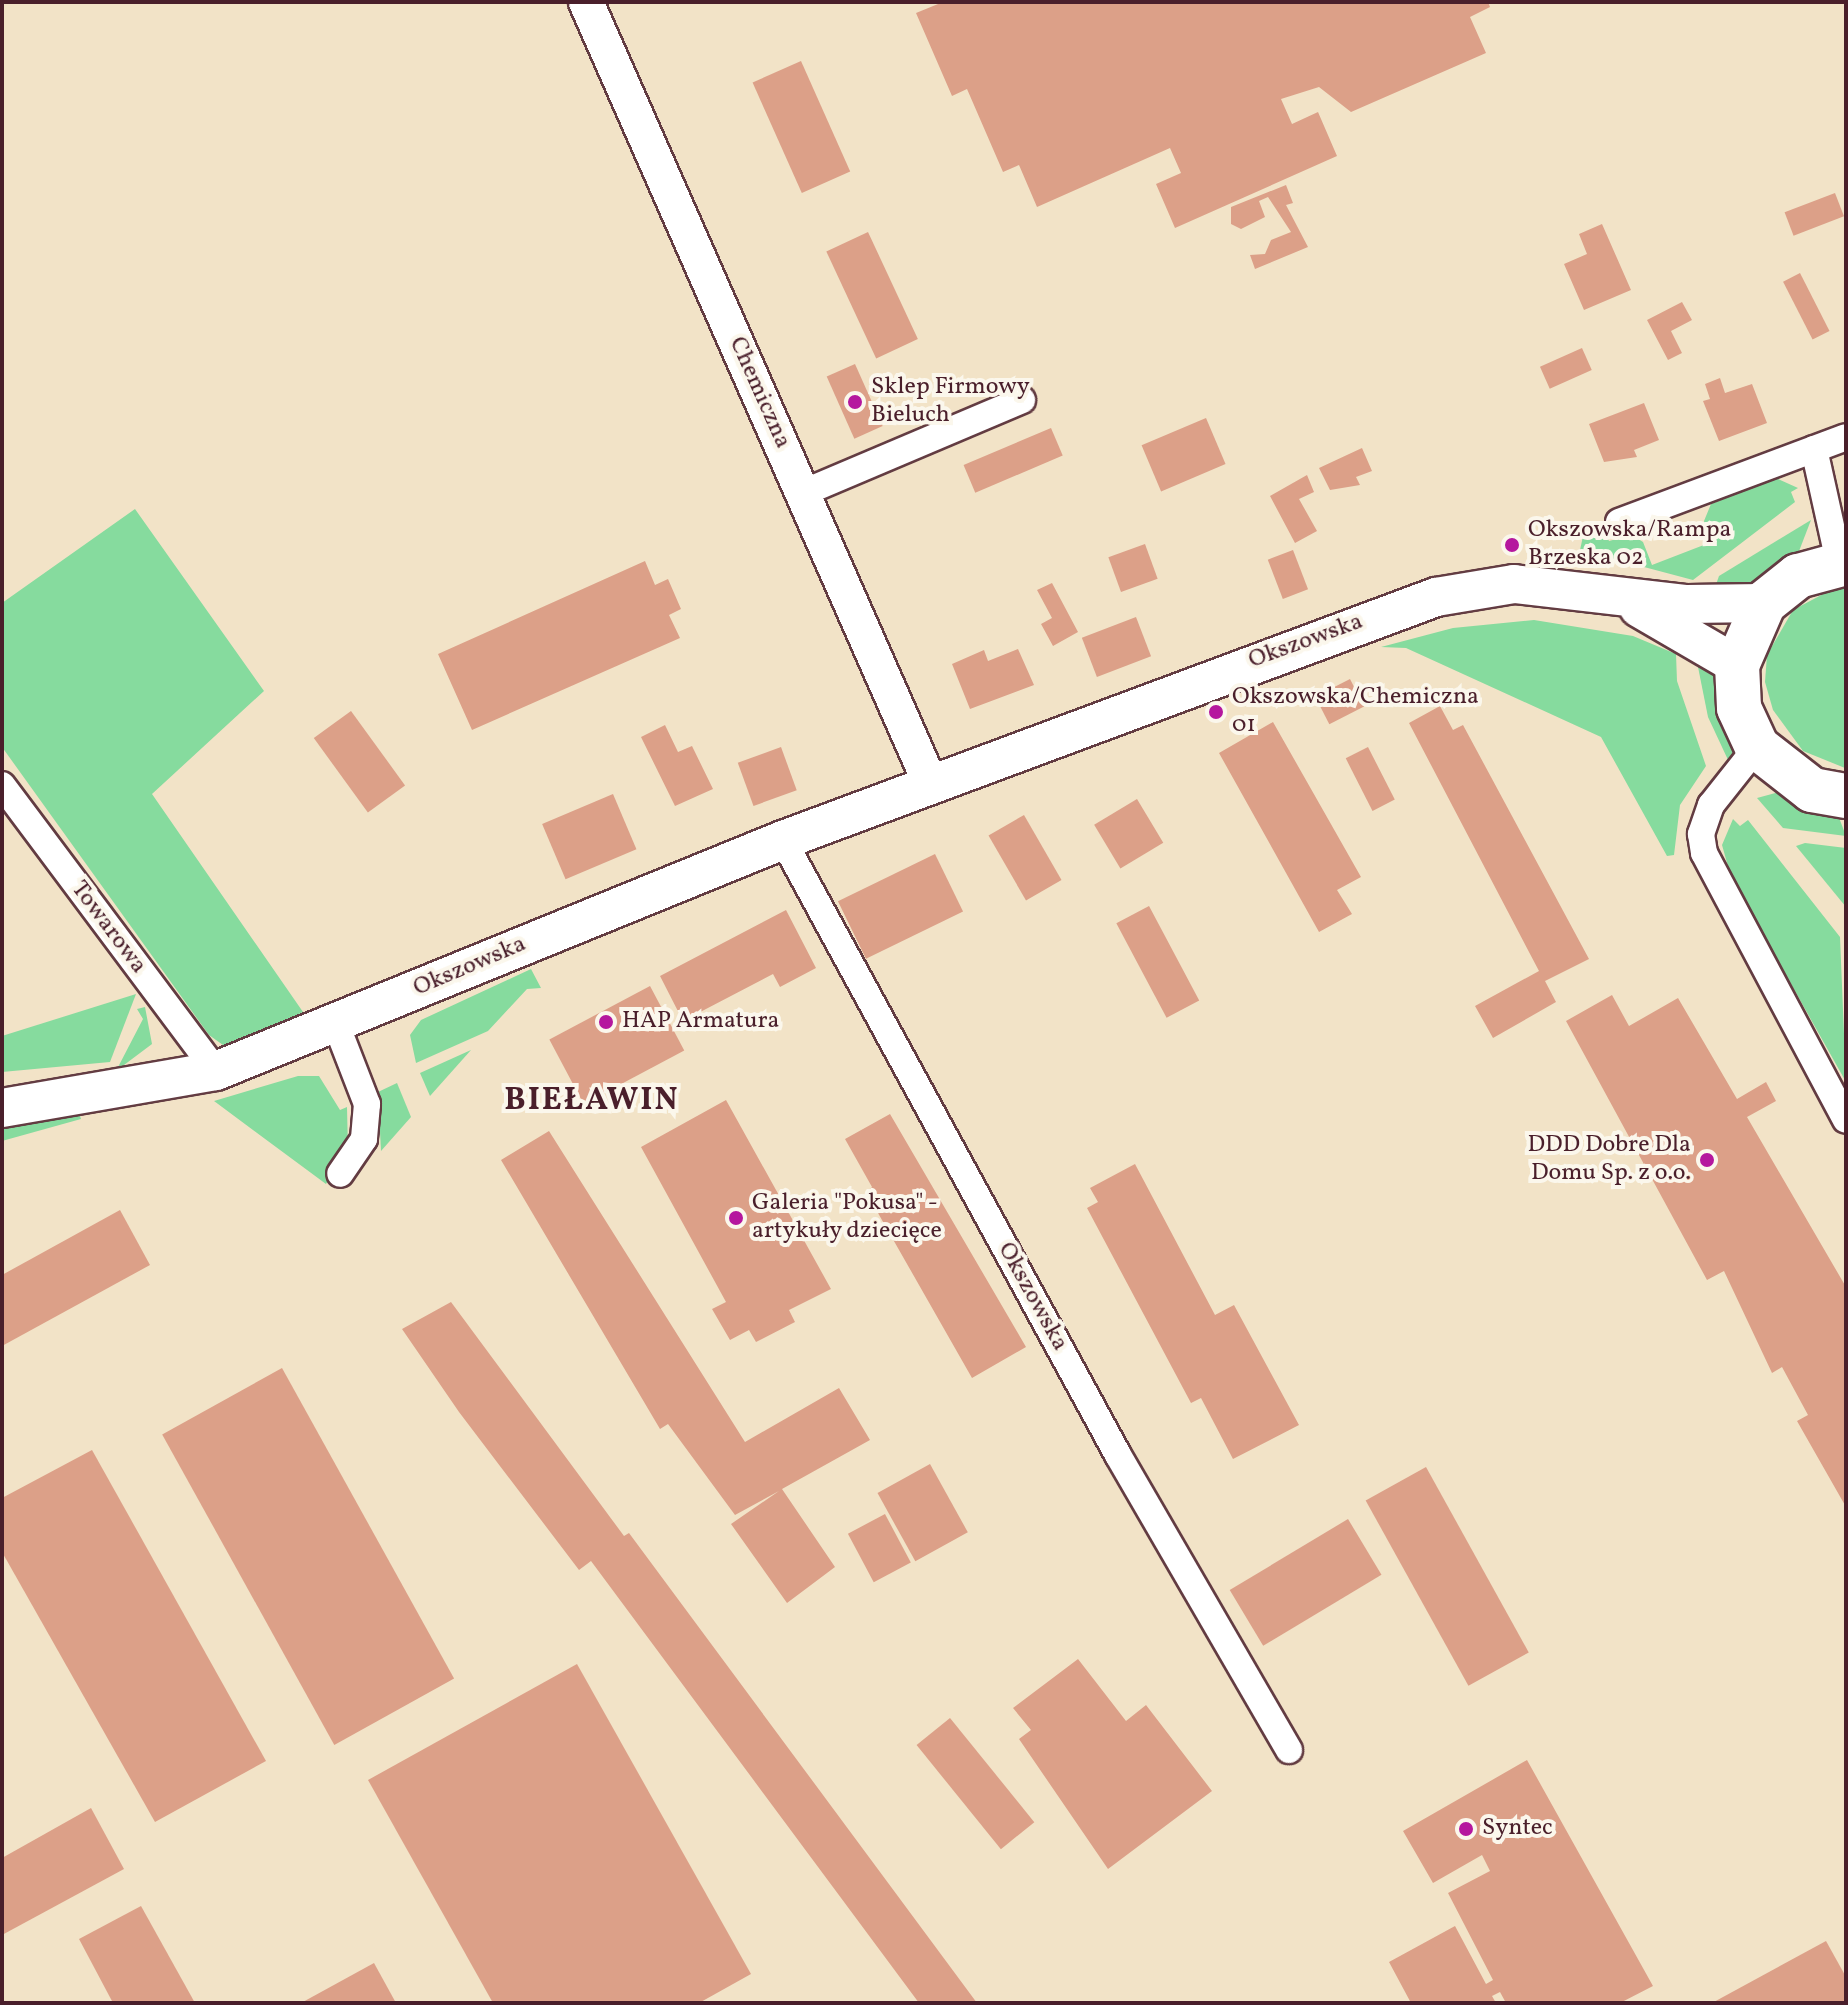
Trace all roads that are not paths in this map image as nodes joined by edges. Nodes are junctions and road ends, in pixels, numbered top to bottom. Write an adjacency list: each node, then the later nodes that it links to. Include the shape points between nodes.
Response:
1 (586, 2): 5 (street, Chemiczna)
2 (1022, 400): 5 (street)
3 (1846, 437): 4 (street)
4 (1814, 449): 6 (street); 7 (street)
5 (803, 493): 13 (street, Chemiczna)
6 (1619, 522)
7 (1843, 563): 9 (highway, via 1798,576)
8 (1616, 597): 9 (main road, Okszowska); 10 (main road, Okszowska); 13 (main road, Okszowska, via 1514,584 1436,597)
9 (1764, 603): 10 (highway)
10 (1737, 665): 11 (highway, via 1739,708)
11 (1807, 782): 18 (street, via 1726,788 1703,825 1704,853)
12 (2, 785): 16 (street, Towarowa)
13 (931, 785): 14 (main road, Okszowska)
14 (783, 840): 15 (main road, Okszowska); 20 (street, Okszowska)
15 (336, 1024): 16 (main road, Okszowska); 19 (street, via 367,1104 364,1139)
16 (216, 1071): 17 (main road, Okszowska)
17 (2, 1108)
18 (1846, 1120)
19 (340, 1174)
20 (1289, 1750)

